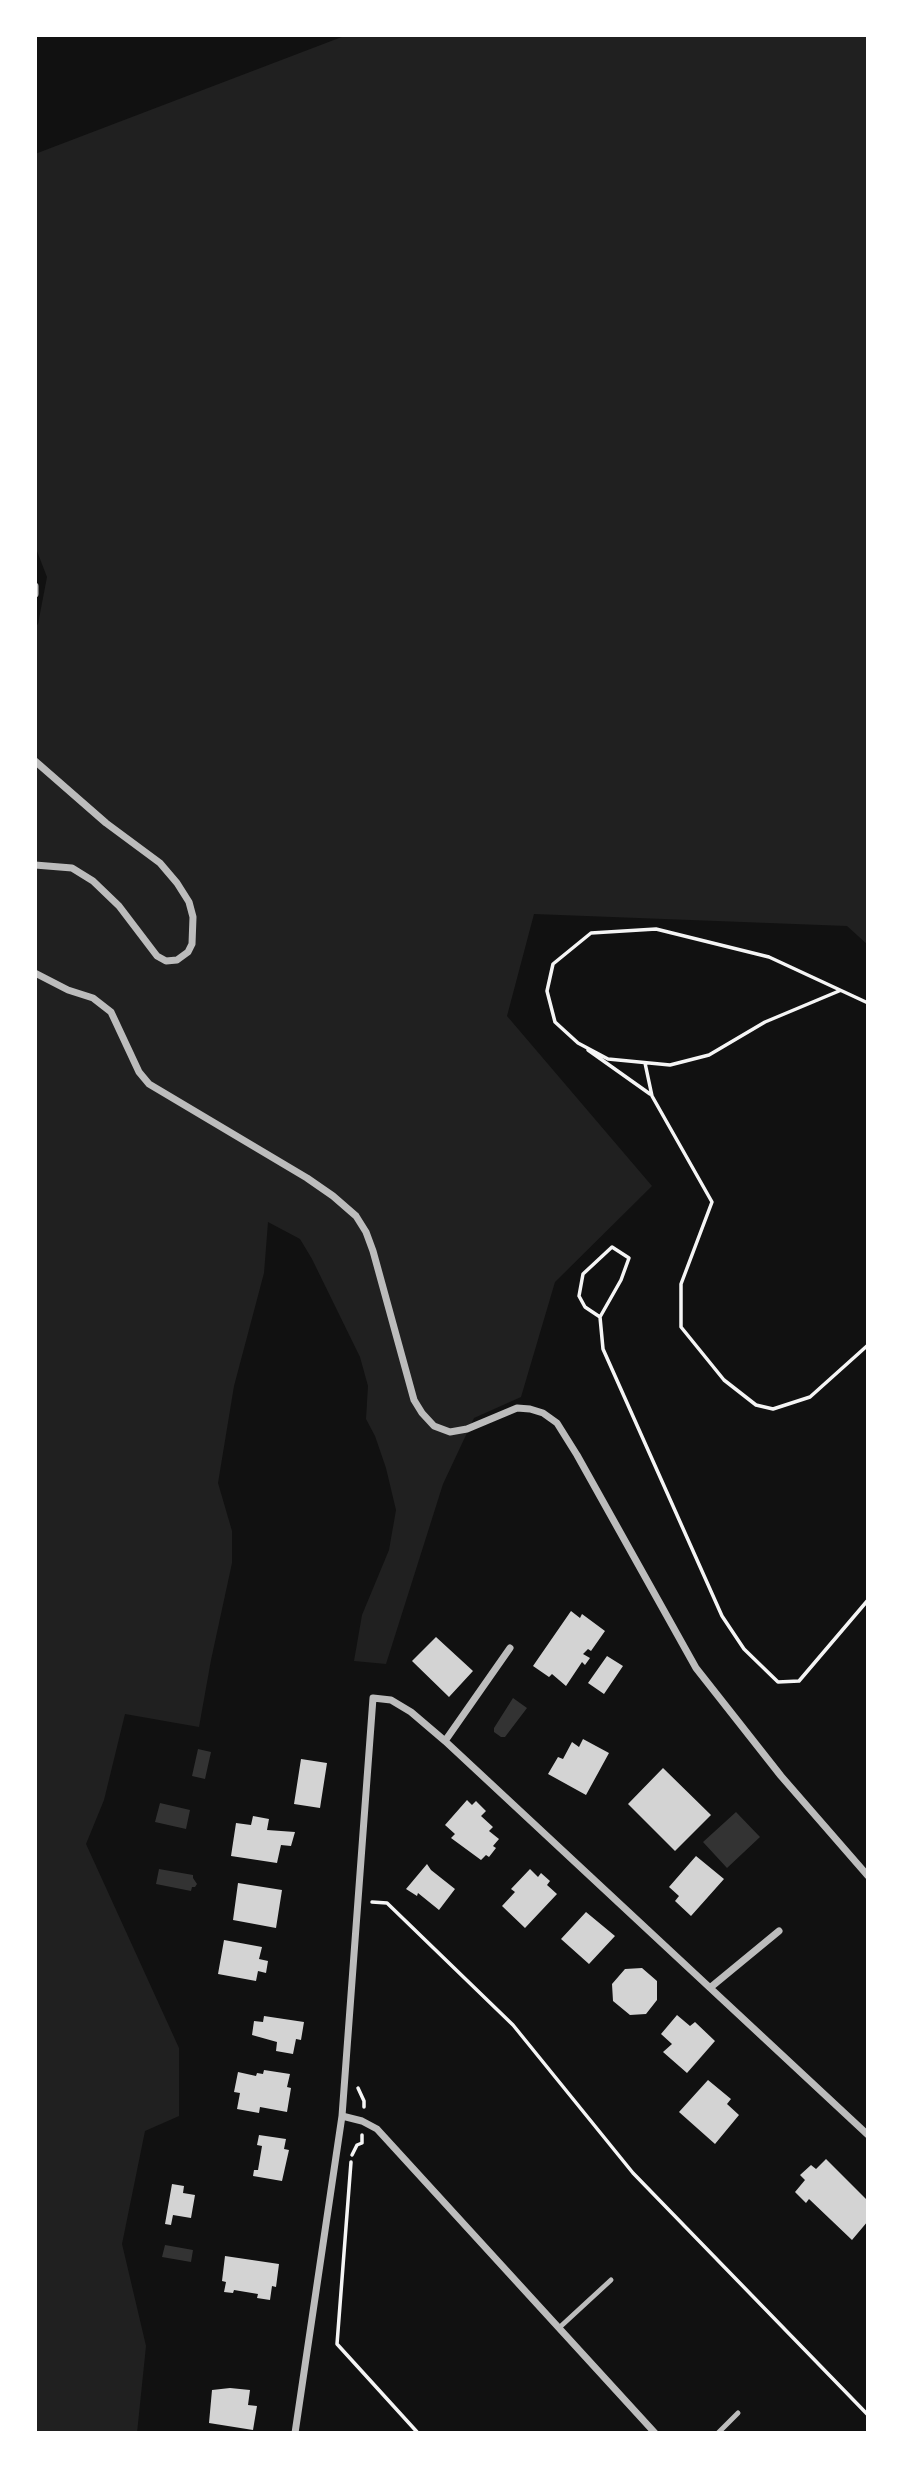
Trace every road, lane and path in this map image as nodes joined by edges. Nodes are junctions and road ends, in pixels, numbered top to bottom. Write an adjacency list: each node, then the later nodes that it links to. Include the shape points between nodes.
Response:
1 (35, 586): 2 (street)
2 (35, 594)
3 (35, 761): 4 (street, via 160,863 177,883 193,917 188,952 177,960 157,956 119,906 93,881 72,868)
4 (35, 864)
5 (35, 973): 16 (street, via 93,998 111,1012 149,1084 307,1178 356,1216 373,1251 414,1400 434,1426 450,1432 467,1429 517,1408 543,1413 557,1423 696,1668)
6 (839, 990): 7 (path); 8 (path, via 769,957 656,929 591,933 553,964 547,991 555,1022); 9 (path, via 765,1022 709,1055 670,1065)
7 (868, 1003)
8 (578, 1043): 9 (path, via 608,1059); 10 (path)
9 (645, 1062): 10 (path)
10 (652, 1096): 12 (path, via 712,1202 681,1284 681,1328 723,1380 757,1405 773,1409 810,1397)
11 (600, 1317): 11 (path, via 629,1258 612,1248 583,1274 579,1296 584,1307); 13 (path, via 603,1349 722,1616 744,1649 778,1682 799,1681)
12 (868, 1345)
13 (868, 1600)
14 (510, 1648): 15 (street)
15 (445, 1741): 19 (street); 21 (street, via 391,1700 373,1698)
16 (868, 1876)
17 (372, 1902): 27 (path, via 387,1903 513,2025 633,2173)
18 (779, 1931): 19 (street)
19 (711, 1987): 23 (street)
20 (358, 2086): 22 (path, via 364,2101)
21 (342, 2116): 22 (street); 28 (street)
22 (362, 2121): 25 (street, via 377,2129); 29 (path, via 362,2143 353,2150 348,2192 337,2344)
23 (868, 2135)
24 (611, 2280): 25 (lane)
25 (560, 2327): 30 (street)
26 (738, 2413): 31 (lane)
27 (868, 2415)
28 (295, 2433)
29 (418, 2433)
30 (655, 2433)
31 (718, 2433)

